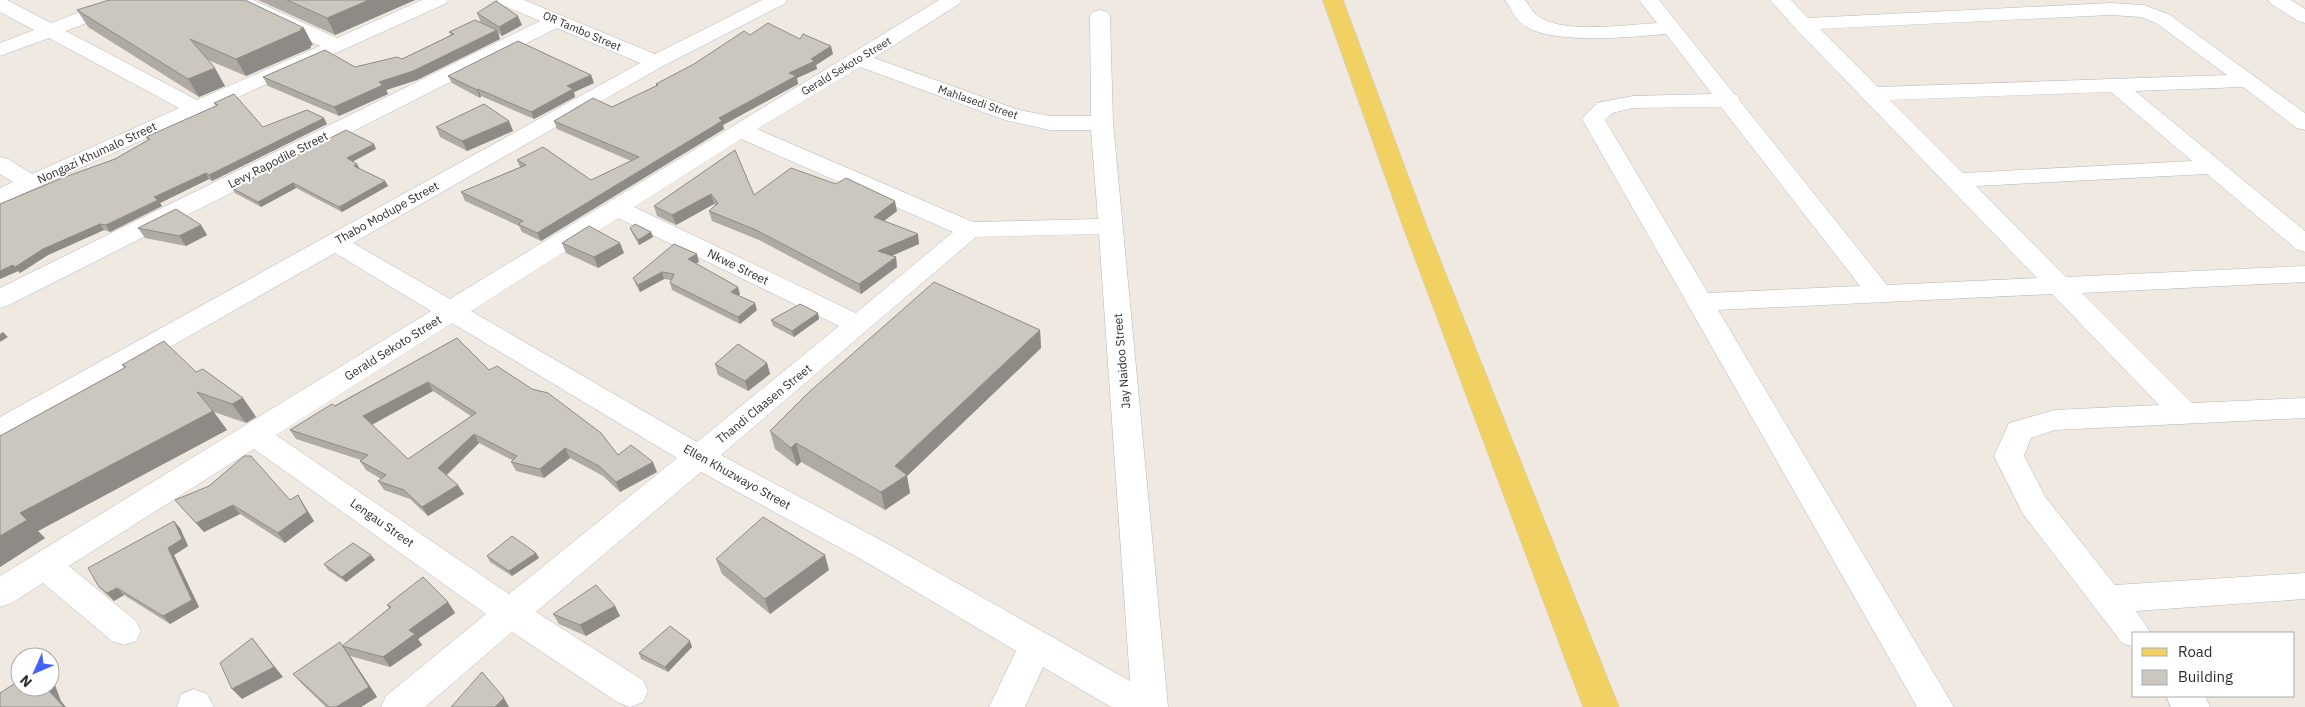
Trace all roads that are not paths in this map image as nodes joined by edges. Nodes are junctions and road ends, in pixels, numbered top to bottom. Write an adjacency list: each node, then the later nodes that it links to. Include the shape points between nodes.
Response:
1 (129, 0): 20 (street)
2 (237, 0): 21 (street)
3 (438, 0): 21 (street, Nongazi Khumalo Street)
4 (507, 0): 17 (street, OR Tambo Street)
5 (777, 0): 24 (street, Thabo Modupe Street)
6 (952, 0): 23 (street, Gerald Sekoto Street)
7 (1333, 0): 68 (main road, via 1414,224)
8 (1515, 0): 19 (street, via 1528,20 1547,29 1583,32)
9 (1648, 0): 19 (street)
10 (1780, 0): 18 (street)
11 (1920, 0): 15 (street)
12 (2278, 0): 16 (street)
13 (0, 4): 20 (street)
14 (1100, 16): 30 (street, Jay Naidoo Street)
15 (1939, 17): 18 (street); 25 (street, via 2111,9 2144,12 2163,19)
16 (2305, 17)
17 (557, 20): 24 (street, OR Tambo Street); 46 (street, Levy Rapodile Street)
18 (1802, 24): 27 (street)
19 (1671, 28): 28 (street)
20 (48, 31): 22 (street); 29 (street)
21 (335, 45): 29 (street, Nongazi Khumalo Street)
22 (0, 50)
23 (858, 60): 30 (street, Mahlasedi Street, via 1013,115 1050,124); 32 (street, Gerald Sekoto Street)
24 (656, 62): 41 (street, Thabo Modupe Street)
25 (2248, 81): 26 (street); 31 (street)
26 (2115, 85): 27 (street); 34 (street)
27 (1871, 94): 35 (street)
28 (1730, 100): 45 (street); 47 (street, via 1633,102 1605,108 1593,119)
29 (195, 108): 36 (street, Nongazi Khumalo Street)
30 (1102, 123): 39 (street, Jay Naidoo Street)
31 (2305, 123)
32 (740, 130): 38 (street, Gerald Sekoto Street); 40 (street)
33 (0, 164): 36 (street)
34 (2213, 167): 35 (street); 42 (street)
35 (1956, 180): 44 (street)
36 (31, 183): 37 (street, Nongazi Khumalo Street)
37 (0, 197)
38 (617, 208): 48 (street, Gerald Sekoto Street); 49 (street, Nkwe Street)
39 (1112, 226): 40 (street); 67 (street, Jay Naidoo Street)
40 (970, 230): 49 (street, Thandi Claasen Street)
41 (334, 242): 48 (street, Ellen Khuzwayo Street); 52 (street, Thabo Modupe Street)
42 (2305, 244)
43 (2305, 274): 44 (street)
44 (2060, 286): 45 (street); 51 (street)
45 (1880, 294): 47 (street)
46 (0, 299)
47 (1700, 302): 69 (street)
48 (452, 311): 53 (street, Gerald Sekoto Street); 54 (street, Ellen Khuzwayo Street)
49 (859, 325): 54 (street, Thandi Claasen Street)
50 (2305, 408): 51 (street)
51 (2185, 414): 58 (street, via 2055,420 2019,431 2009,456 2034,506)
52 (0, 430)
53 (254, 434): 55 (street, Gerald Sekoto Street); 59 (street, Lengau Street)
54 (699, 457): 59 (street, Thandi Claasen Street); 62 (street, Ellen Khuzwayo Street, via 877,553)
55 (44, 564): 57 (street, Gerald Sekoto Street); 60 (street)
56 (2305, 586): 58 (street)
57 (0, 593)
58 (2107, 598): 61 (street)
59 (510, 612): 63 (street); 64 (street, Thandi Claasen Street)
60 (124, 631)
61 (2133, 632)
62 (1036, 645): 65 (street); 66 (street, Ellen Khuzwayo Street)
63 (630, 691)
64 (399, 707)
65 (1007, 707)
66 (1143, 707)
67 (1150, 707)
68 (1601, 707)
69 (1936, 707)

